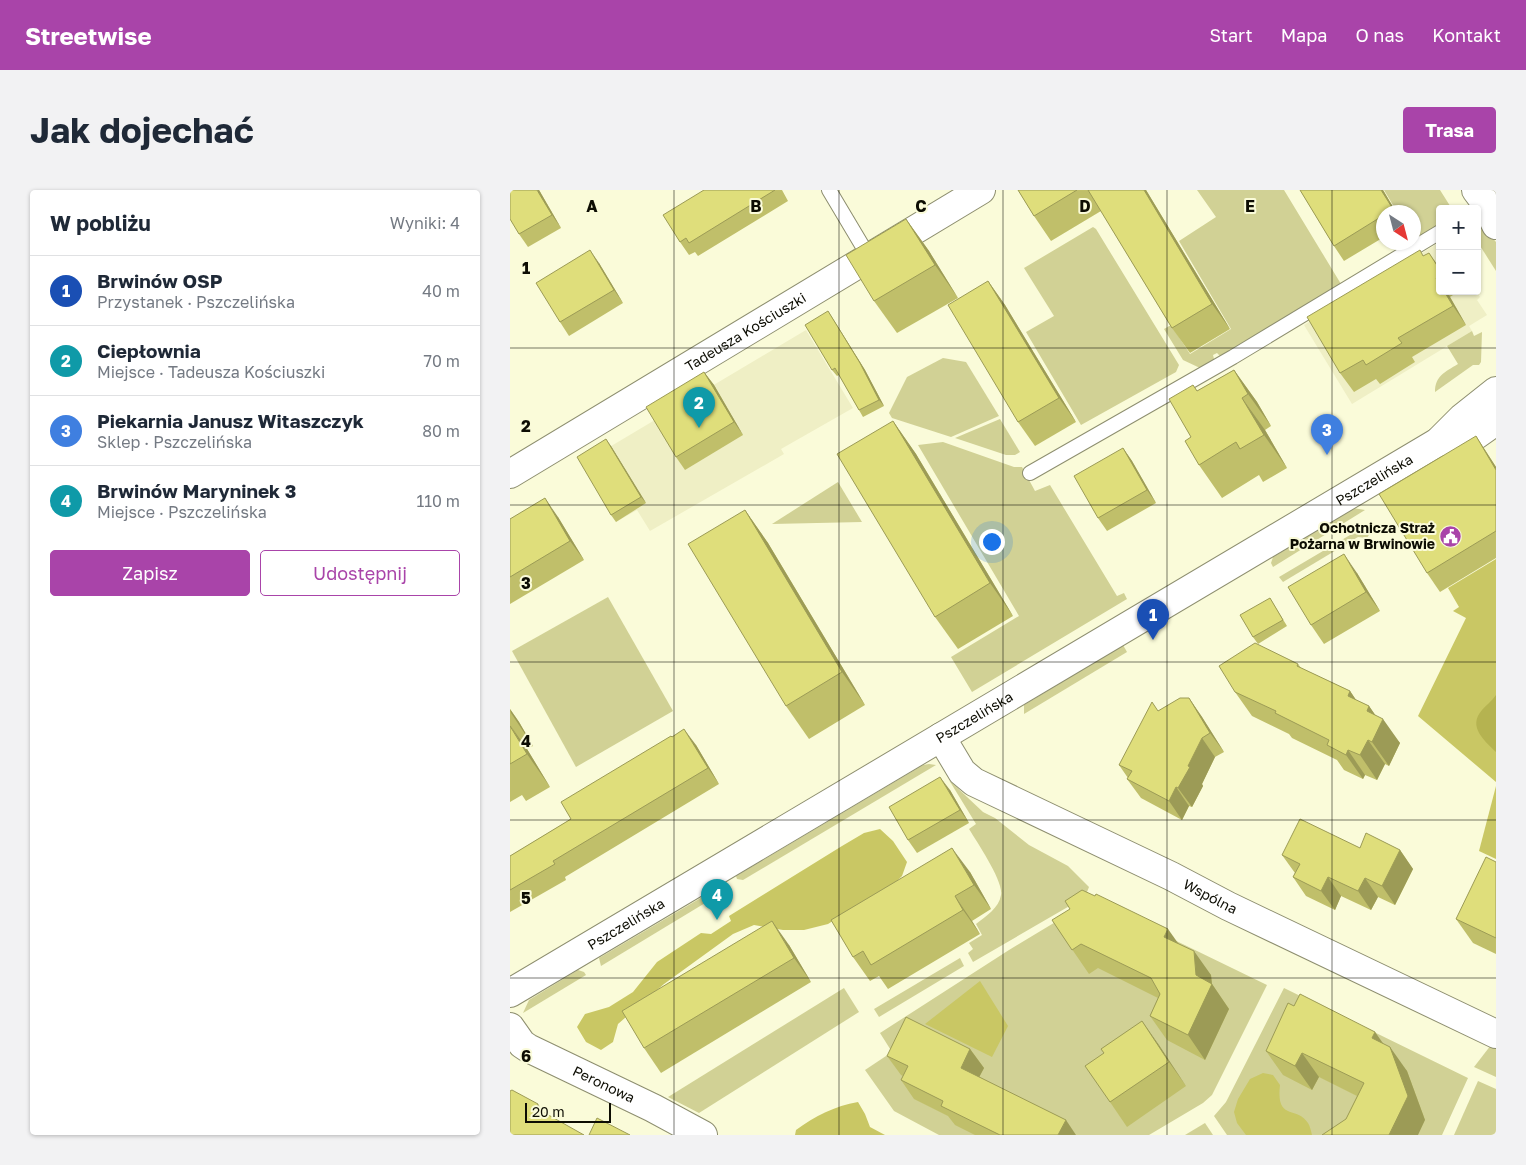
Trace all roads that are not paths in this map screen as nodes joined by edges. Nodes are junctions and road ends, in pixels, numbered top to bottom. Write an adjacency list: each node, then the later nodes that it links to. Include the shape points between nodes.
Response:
1 (829, 190): 4 (lane)
2 (981, 190): 4 (street, Tadeusza Kościuszki)
3 (1436, 234): 8 (lane, via 1233,357)
4 (869, 257): 9 (street, Tadeusza Kościuszki)
5 (1496, 391): 7 (street, Pszczelińska)
6 (1496, 421): 7 (street, Pszczelińska, via 1476,435)
7 (1438, 442): 10 (street, Pszczelińska)
8 (1030, 473)
9 (510, 474)
10 (941, 738): 11 (street, Pszczelińska); 13 (street, Wspólna, via 962,772 974,782)
11 (510, 992)
12 (510, 1027): 14 (street, Peronowa, via 528,1048)
13 (1496, 1034)
14 (704, 1135)

